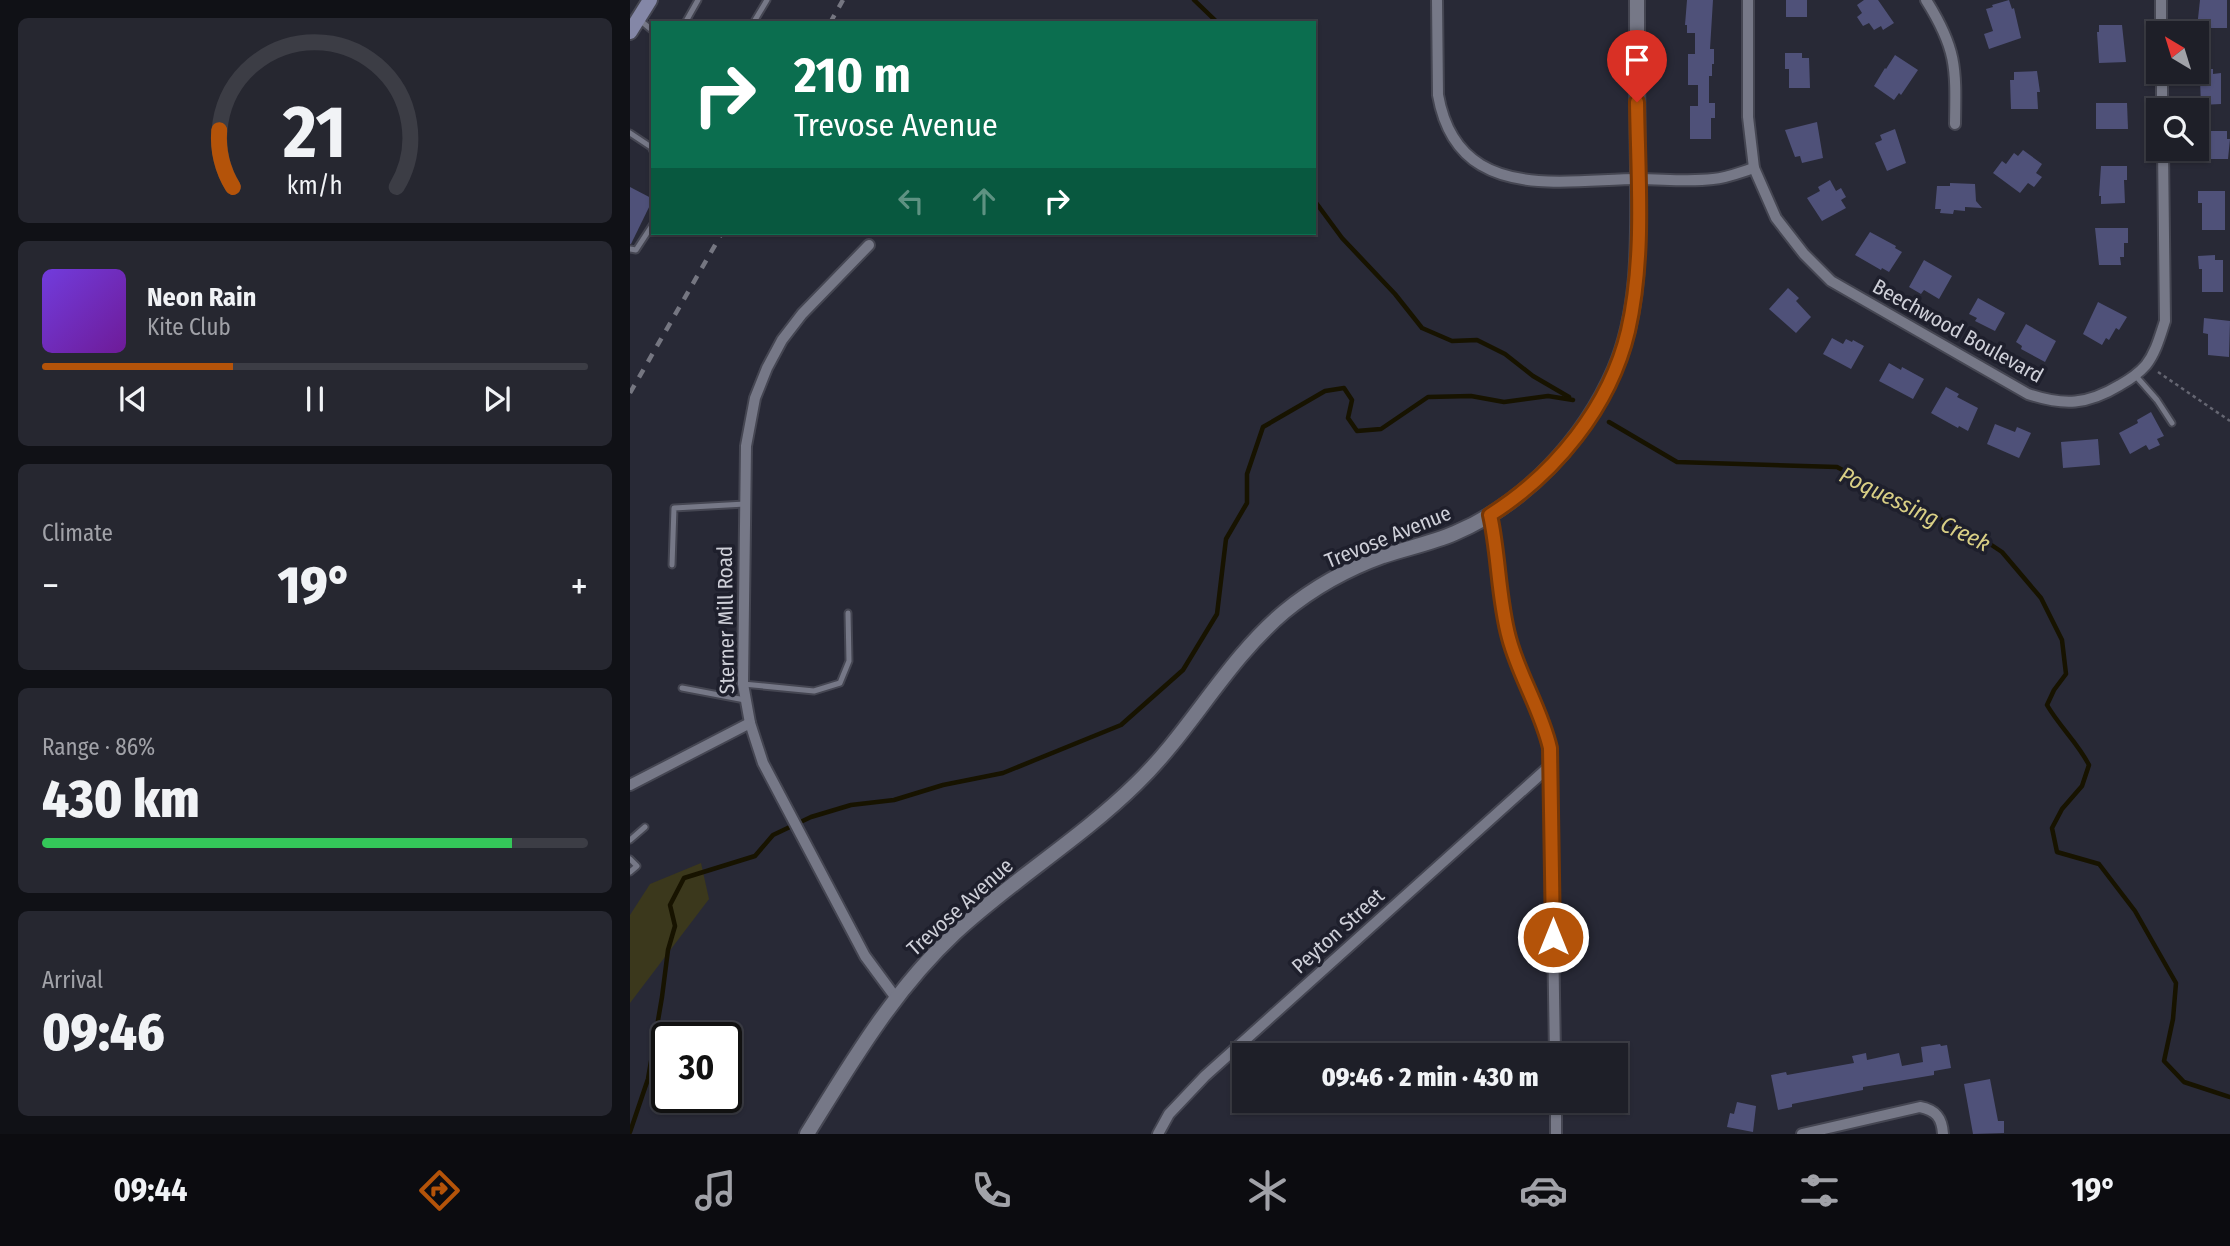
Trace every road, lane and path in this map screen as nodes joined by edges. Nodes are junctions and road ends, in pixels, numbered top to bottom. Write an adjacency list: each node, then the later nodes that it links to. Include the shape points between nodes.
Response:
1 (650, 0): 9 (main road)
2 (698, 0): 11 (lane)
3 (767, 0): 10 (lane)
4 (1437, 0): 20 (street, via 1438,95 1448,129 1468,155 1482,166 1516,179)
5 (1637, 0): 20 (street, Trevose Avenue)
6 (1748, 0): 19 (street, Beechwood Boulevard, via 1748,117)
7 (1926, 0): 15 (street, via 1950,43 1956,73)
8 (2161, 0): 12 (street)
9 (638, 19): 13 (lane); 14 (main road)
10 (755, 20)
11 (686, 21)
12 (2161, 21)
13 (651, 29)
14 (630, 32)
15 (1955, 124)
16 (630, 132): 17 (lane)
17 (651, 146)
18 (2163, 161): 25 (street, Beechwood Boulevard, via 2165,321 2158,344)
19 (1754, 168): 20 (street, via 1712,180); 25 (street, Beechwood Boulevard, via 1776,218 1832,281 2028,394 2051,402 2082,402)
20 (1638, 179): 29 (street, Trevose Avenue, via 1632,310 1621,355 1583,427 1547,468)
21 (651, 227): 23 (lane, via 636,250)
22 (869, 245): 28 (street, Sterner Mill Road, via 802,314 766,368 749,424)
23 (630, 249)
24 (2155, 370): 26 (path)
25 (2135, 375): 27 (lane)
26 (2230, 421)
27 (2172, 423)
28 (745, 505): 30 (lane, via 674,508); 32 (street, Sterner Mill Road)
29 (1490, 515): 36 (street, via 1508,637 1545,727); 42 (street, Trevose Avenue, via 1454,534 1362,565 1284,612 1240,656 1139,782 1084,831 985,906)
30 (672, 565)
31 (848, 612): 32 (lane, via 849,662 840,683 814,691)
32 (743, 684): 34 (street, Sterner Mill Road)
33 (682, 688): 34 (lane)
34 (745, 700): 35 (street, Sterner Mill Road)
35 (750, 723): 37 (street); 42 (street, Sterner Mill Road, via 764,763 865,956)
36 (1552, 764): 43 (street); 46 (street, Peyton Street, via 1205,1076 1169,1114)
37 (630, 785)
38 (645, 827): 39 (lane)
39 (630, 840)
40 (630, 859): 41 (lane, via 637,866)
41 (630, 872)
42 (896, 998): 45 (street, Trevose Avenue)
43 (1555, 1043)
44 (1556, 1113): 47 (street)
45 (807, 1134)
46 (1158, 1134)
47 (1556, 1134)
48 (1802, 1134): 49 (street, via 1920,1107 1939,1117)
49 (1943, 1134)

